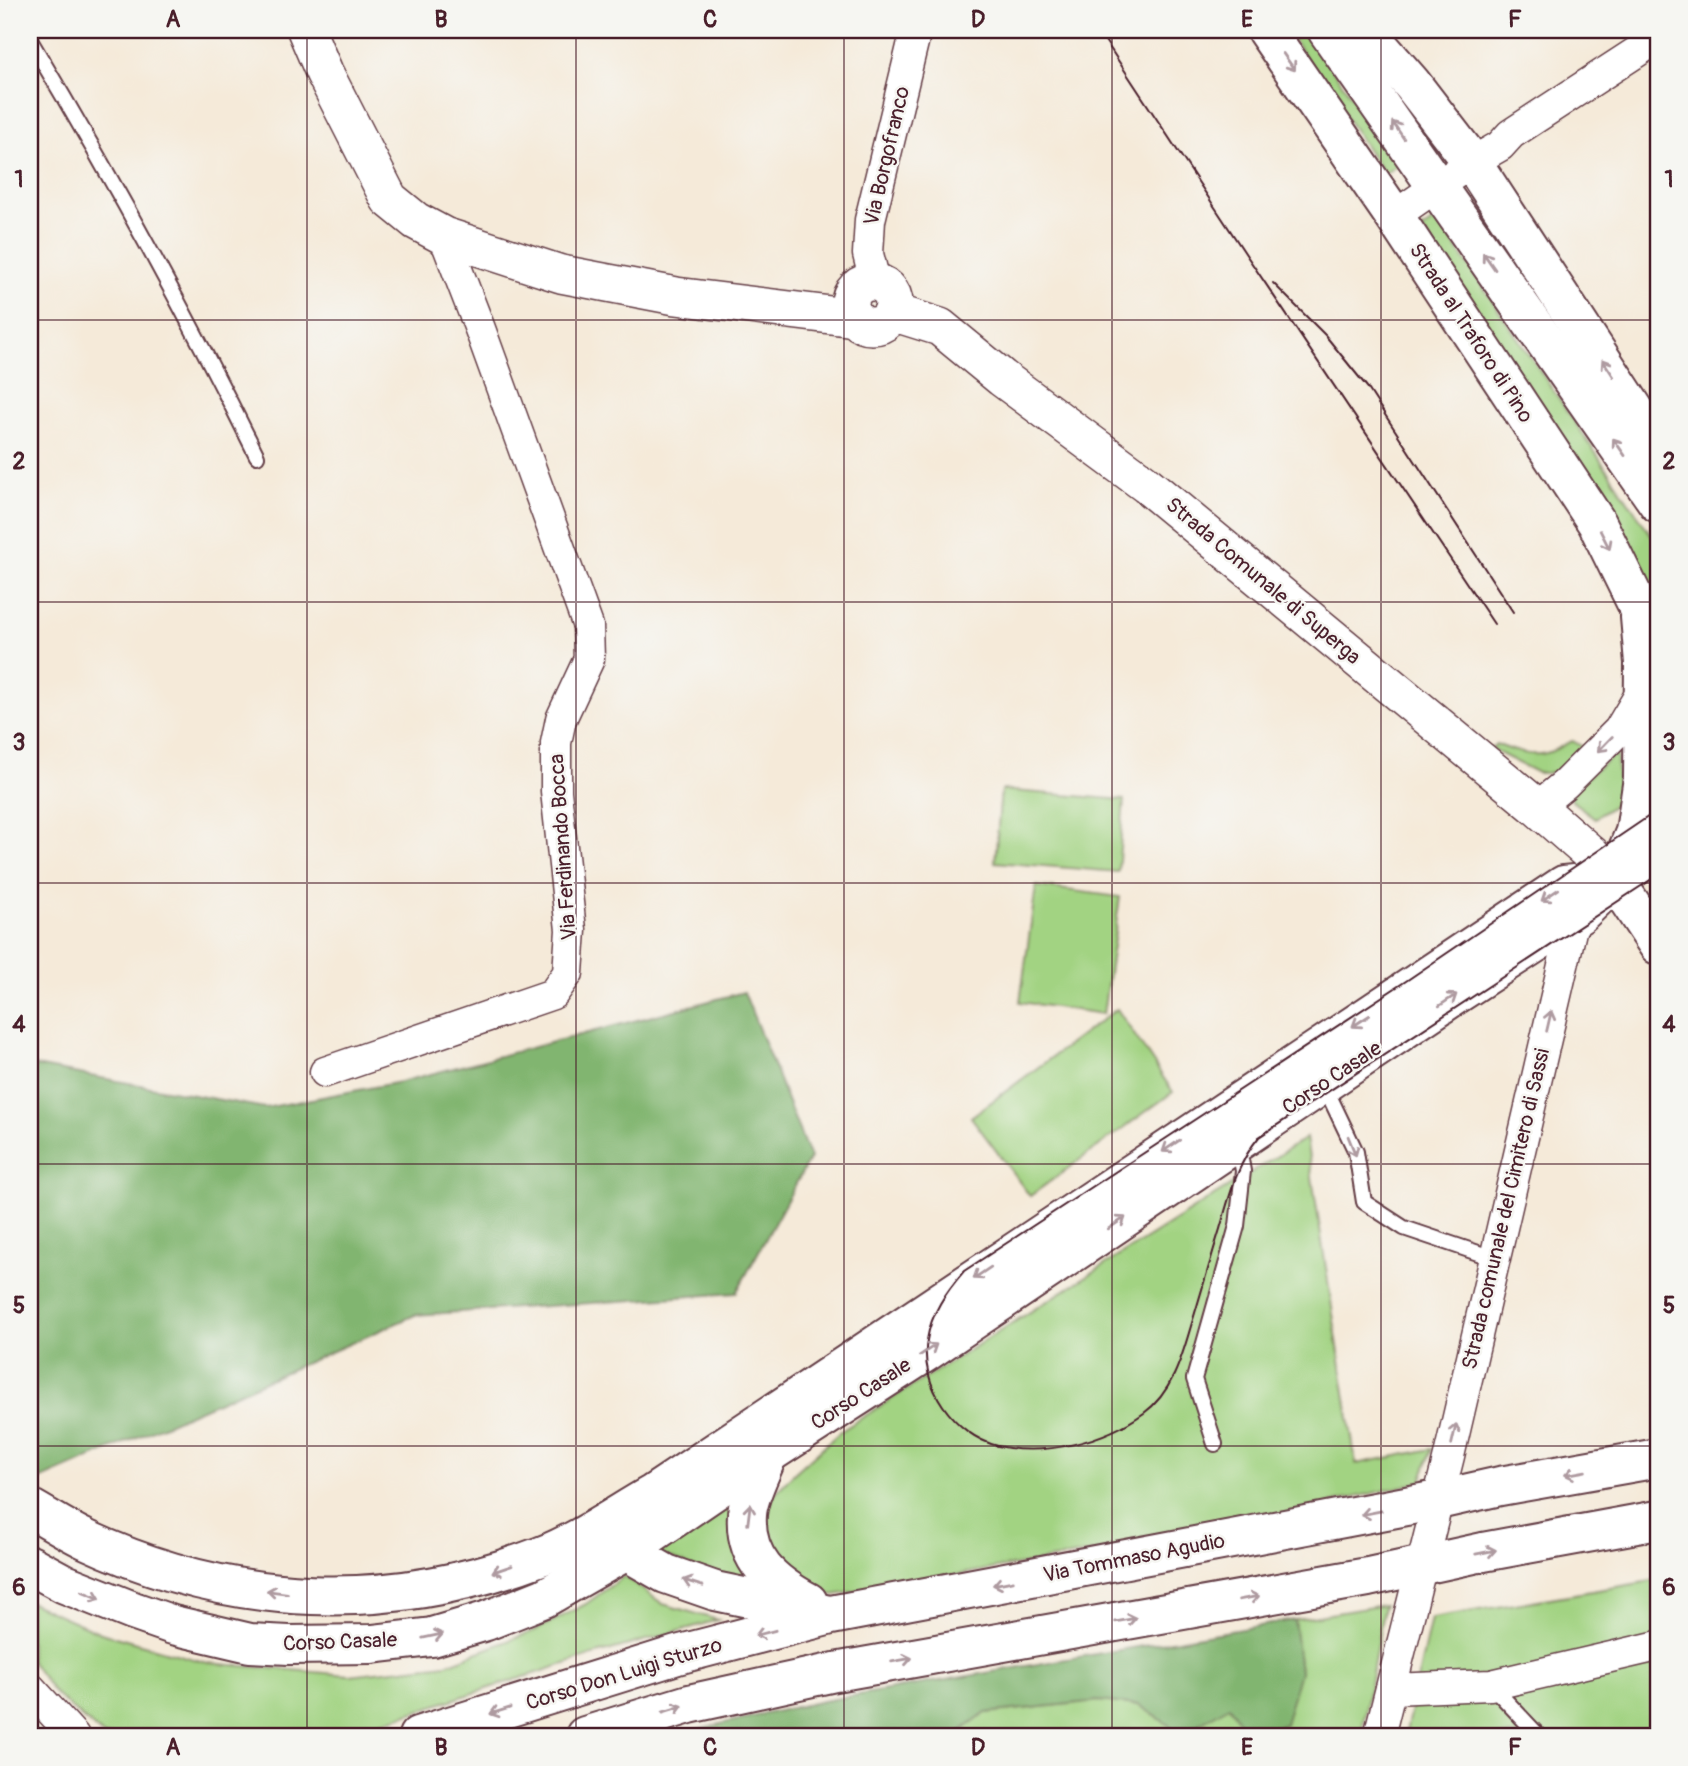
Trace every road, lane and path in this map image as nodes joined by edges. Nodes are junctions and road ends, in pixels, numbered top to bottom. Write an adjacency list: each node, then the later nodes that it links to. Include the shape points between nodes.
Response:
1 (306, 30): 11 (street, via 389,199)
2 (916, 30): 12 (street, Via Borgofranco, via 870,220 868,254)
3 (1266, 30): 10 (main road, Strada al Traforo di Pino, one-way to 10)
4 (1327, 30): 9 (main road, one-way to 4)
5 (1365, 30): 8 (main road)
6 (1658, 38): 8 (street)
7 (30, 40): 14 (lane, via 183,308)
8 (1472, 162): 9 (street); 13 (main road, one-way to 8)
9 (1437, 186): 10 (street); 15 (main road, one-way to 9)
10 (1394, 216): 16 (main road, Strada al Traforo di Pino, one-way to 16, via 1597,523)
11 (444, 236): 12 (street, via 561,274 676,296 855,318 850,306 852,293 862,284); 24 (street, Via Ferdinando Bocca, via 588,626 589,659 561,719 556,743 556,792 571,930 568,973 552,994)
12 (883, 297): 19 (street, Strada Comunale di Superga, via 940,327 1147,485)
13 (1658, 446)
14 (257, 456)
15 (1658, 503)
16 (1639, 606): 17 (main road, Strada al Traforo di Pino); 18 (main road)
17 (1658, 647)
18 (1644, 688): 19 (street, one-way to 19, via 1619,730); 21 (main road, via 1643,778 1636,824)
19 (1537, 807): 21 (street, Strada Comunale di Superga)
20 (1658, 851): 21 (main road, Corso Casale)
21 (1615, 880): 22 (main road, Corso Casale); 23 (main road); 34 (main road, Corso Casale, one-way to 34, via 1564,885 664,1486)
22 (1574, 918): 25 (main road, Corso Casale, one-way to 22); 27 (street, Strada comunale del Cimitero di Sassi, one-way to 22)
23 (1658, 945)
24 (325, 1072)
25 (1323, 1084): 26 (main road, Corso Casale); 27 (lane, one-way to 27, via 1356,1152 1364,1202 1404,1227)
26 (1237, 1142): 28 (lane, via 1243,1171 1237,1226 1194,1379); 29 (main road, Corso Casale, one-way to 26)
27 (1496, 1259): 31 (street, Strada comunale del Cimitero di Sassi, one-way to 27)
28 (1215, 1444)
29 (768, 1454): 35 (main road, Corso Casale); 38 (main road, one-way to 29, via 782,1588 763,1571 754,1553 747,1514)
30 (1658, 1458): 31 (main road, Via Tommaso Agudio, one-way to 31)
31 (1438, 1500): 37 (street); 38 (main road, Via Tommaso Agudio, one-way to 38)
32 (30, 1508): 34 (main road, Corso Casale, one-way to 32, via 483,1576 428,1588 370,1596 295,1594 222,1586 148,1564 85,1539)
33 (1658, 1520): 37 (main road, one-way to 33)
34 (565, 1544): 35 (main road)
35 (626, 1551): 36 (main road, Corso Casale, one-way to 35, via 99,1599 173,1625 250,1643 289,1646 432,1637 562,1590); 38 (main road, one-way to 35, via 716,1591 666,1574)
36 (30, 1565)
37 (1420, 1567): 42 (street); 45 (main road, one-way to 37, via 689,1704 835,1672)
38 (831, 1615): 44 (main road, Corso Don Luigi Sturzo, one-way to 44, via 677,1656)
39 (1658, 1646): 40 (street)
40 (1491, 1685): 42 (street); 47 (lane)
41 (30, 1688): 43 (street)
42 (1391, 1689): 46 (street)
43 (74, 1736)
44 (418, 1736)
45 (585, 1736)
46 (1379, 1736)
47 (1539, 1736)

